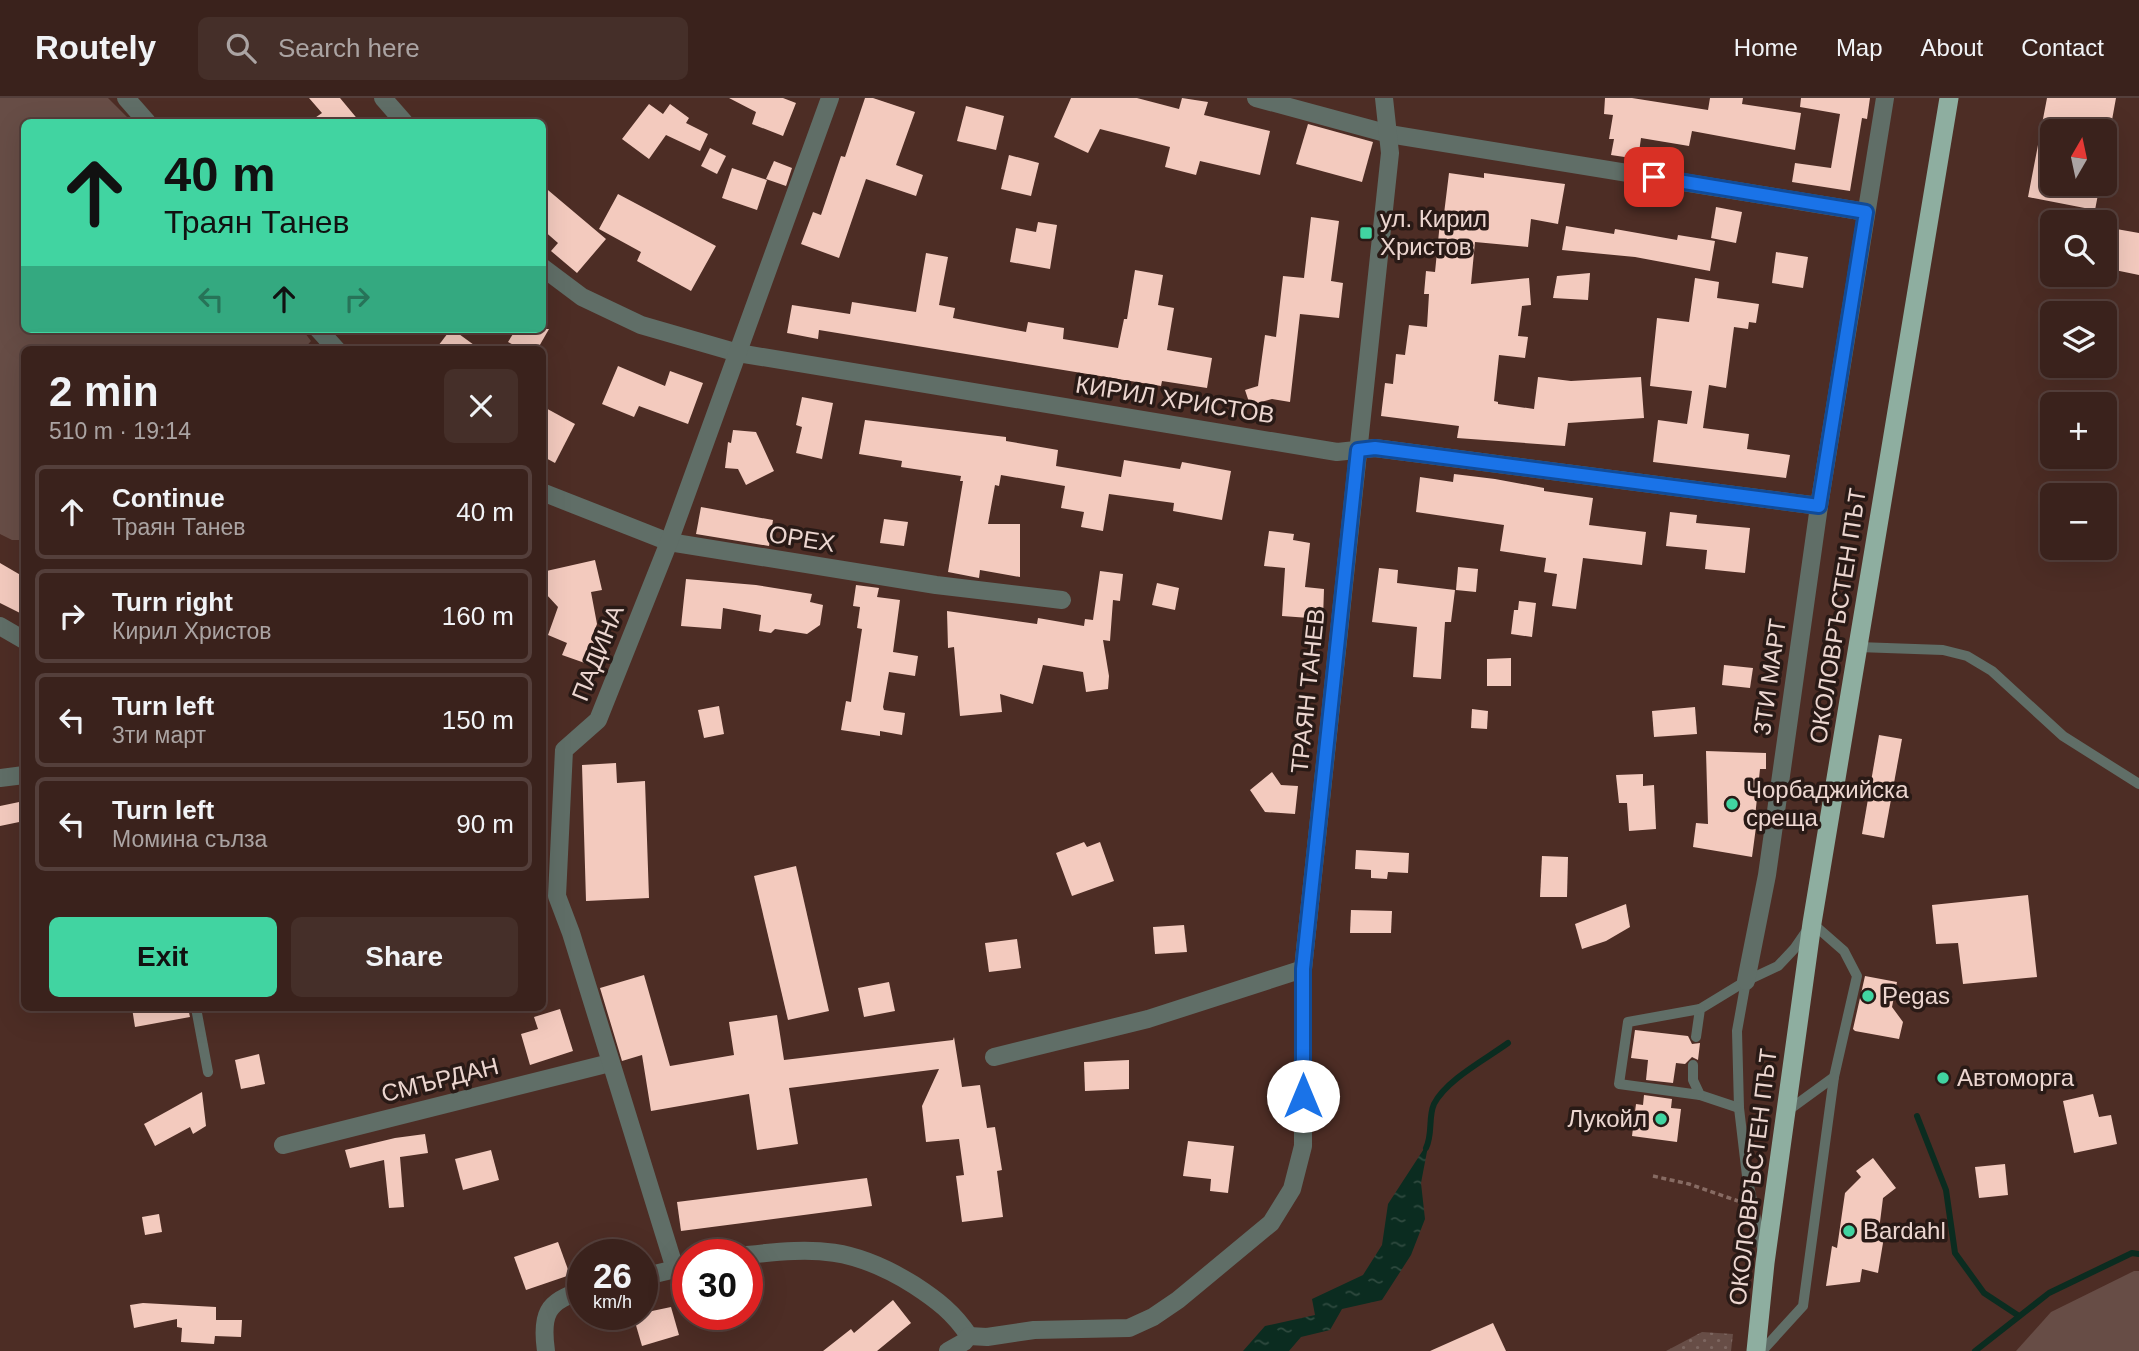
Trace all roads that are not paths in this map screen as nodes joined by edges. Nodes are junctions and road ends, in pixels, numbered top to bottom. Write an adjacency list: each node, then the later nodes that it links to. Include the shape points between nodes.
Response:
1 (127, 98): 8 (street)
2 (383, 98): 9 (street)
3 (830, 98): 13 (street, ПАДИНА)
4 (1256, 98): 10 (street)
5 (1384, 98): 10 (street, ТРАЯН ТАНЕВ)
6 (1885, 98): 11 (street, 3ТИ МАРТ)
7 (1949, 98): 21 (highway, ОКОЛОВРЪСТЕН ПЪТ)
8 (144, 119)
9 (401, 119)
10 (1389, 134): 11 (street); 14 (street, ТРАЯН ТАНЕВ)
11 (1866, 212): 16 (street, 3ТИ МАРТ)
12 (546, 270): 13 (street, КИРИЛ ХРИСТОВ, via 582,298 641,325)
13 (738, 353): 14 (street, КИРИЛ ХРИСТОВ, via 1336,452); 17 (street, ПАДИНА)
14 (1358, 450): 16 (street, КИРИЛ ХРИСТОВ, via 1375,448); 27 (street, ТРАЯН ТАНЕВ)
15 (546, 494): 17 (street, ОРЕХ)
16 (1819, 506): 28 (street, 3ТИ МАРТ, via 1767,875)
17 (669, 542): 18 (street, ОРЕХ); 25 (street, ПАДИНА, via 598,720 564,750)
18 (1062, 600)
19 (0, 626): 20 (street)
20 (21, 638)
21 (1858, 647): 24 (lane, via 1943,650 1967,656 1992,671 2063,736); 26 (highway, ОКОЛОВРЪСТЕН ПЪТ)
22 (21, 775): 23 (street)
23 (0, 778)
24 (2139, 783)
25 (550, 898): 33 (street, ПАДИНА, via 571,933)
26 (1812, 923): 28 (lane, via 1778,966); 36 (lane, via 1843,951 1857,976); 39 (highway, ОКОЛОВРЪСТЕН ПЪТ)
27 (1303, 969): 32 (street, via 1148,1019); 45 (street, ТРАЯН ТАНЕВ, via 1303,1146 1292,1189 1271,1223 1178,1300 1129,1328)
28 (1746, 981): 29 (lane); 38 (lane, 3ТИ МАРТ, via 1737,1031)
29 (1700, 1009): 31 (lane); 37 (lane, via 1628,1022 1619,1083)
30 (197, 1011): 35 (lane)
31 (1696, 1037)
32 (994, 1057)
33 (610, 1063): 40 (street, СМЪРДАН); 41 (street, ПАДИНА)
34 (1693, 1065): 37 (lane)
35 (208, 1072)
36 (1834, 1077): 39 (lane); 49 (lane, via 1803,1306)
37 (1700, 1095): 38 (lane)
38 (1739, 1108): 43 (lane, 3ТИ МАРТ)
39 (1786, 1113): 43 (highway, ОКОЛОВРЪСТЕН ПЪТ)
40 (283, 1145)
41 (672, 1241)
42 (763, 1254): 45 (street, via 822,1250 865,1260 890,1270 945,1305)
43 (1765, 1263): 48 (highway, ОКОЛОВРЪСТЕН ПЪТ)
44 (567, 1297): 46 (street, via 559,1300 544,1322)
45 (969, 1336): 47 (street)
46 (546, 1351)
47 (948, 1351)
48 (1756, 1351)
49 (1762, 1351)

